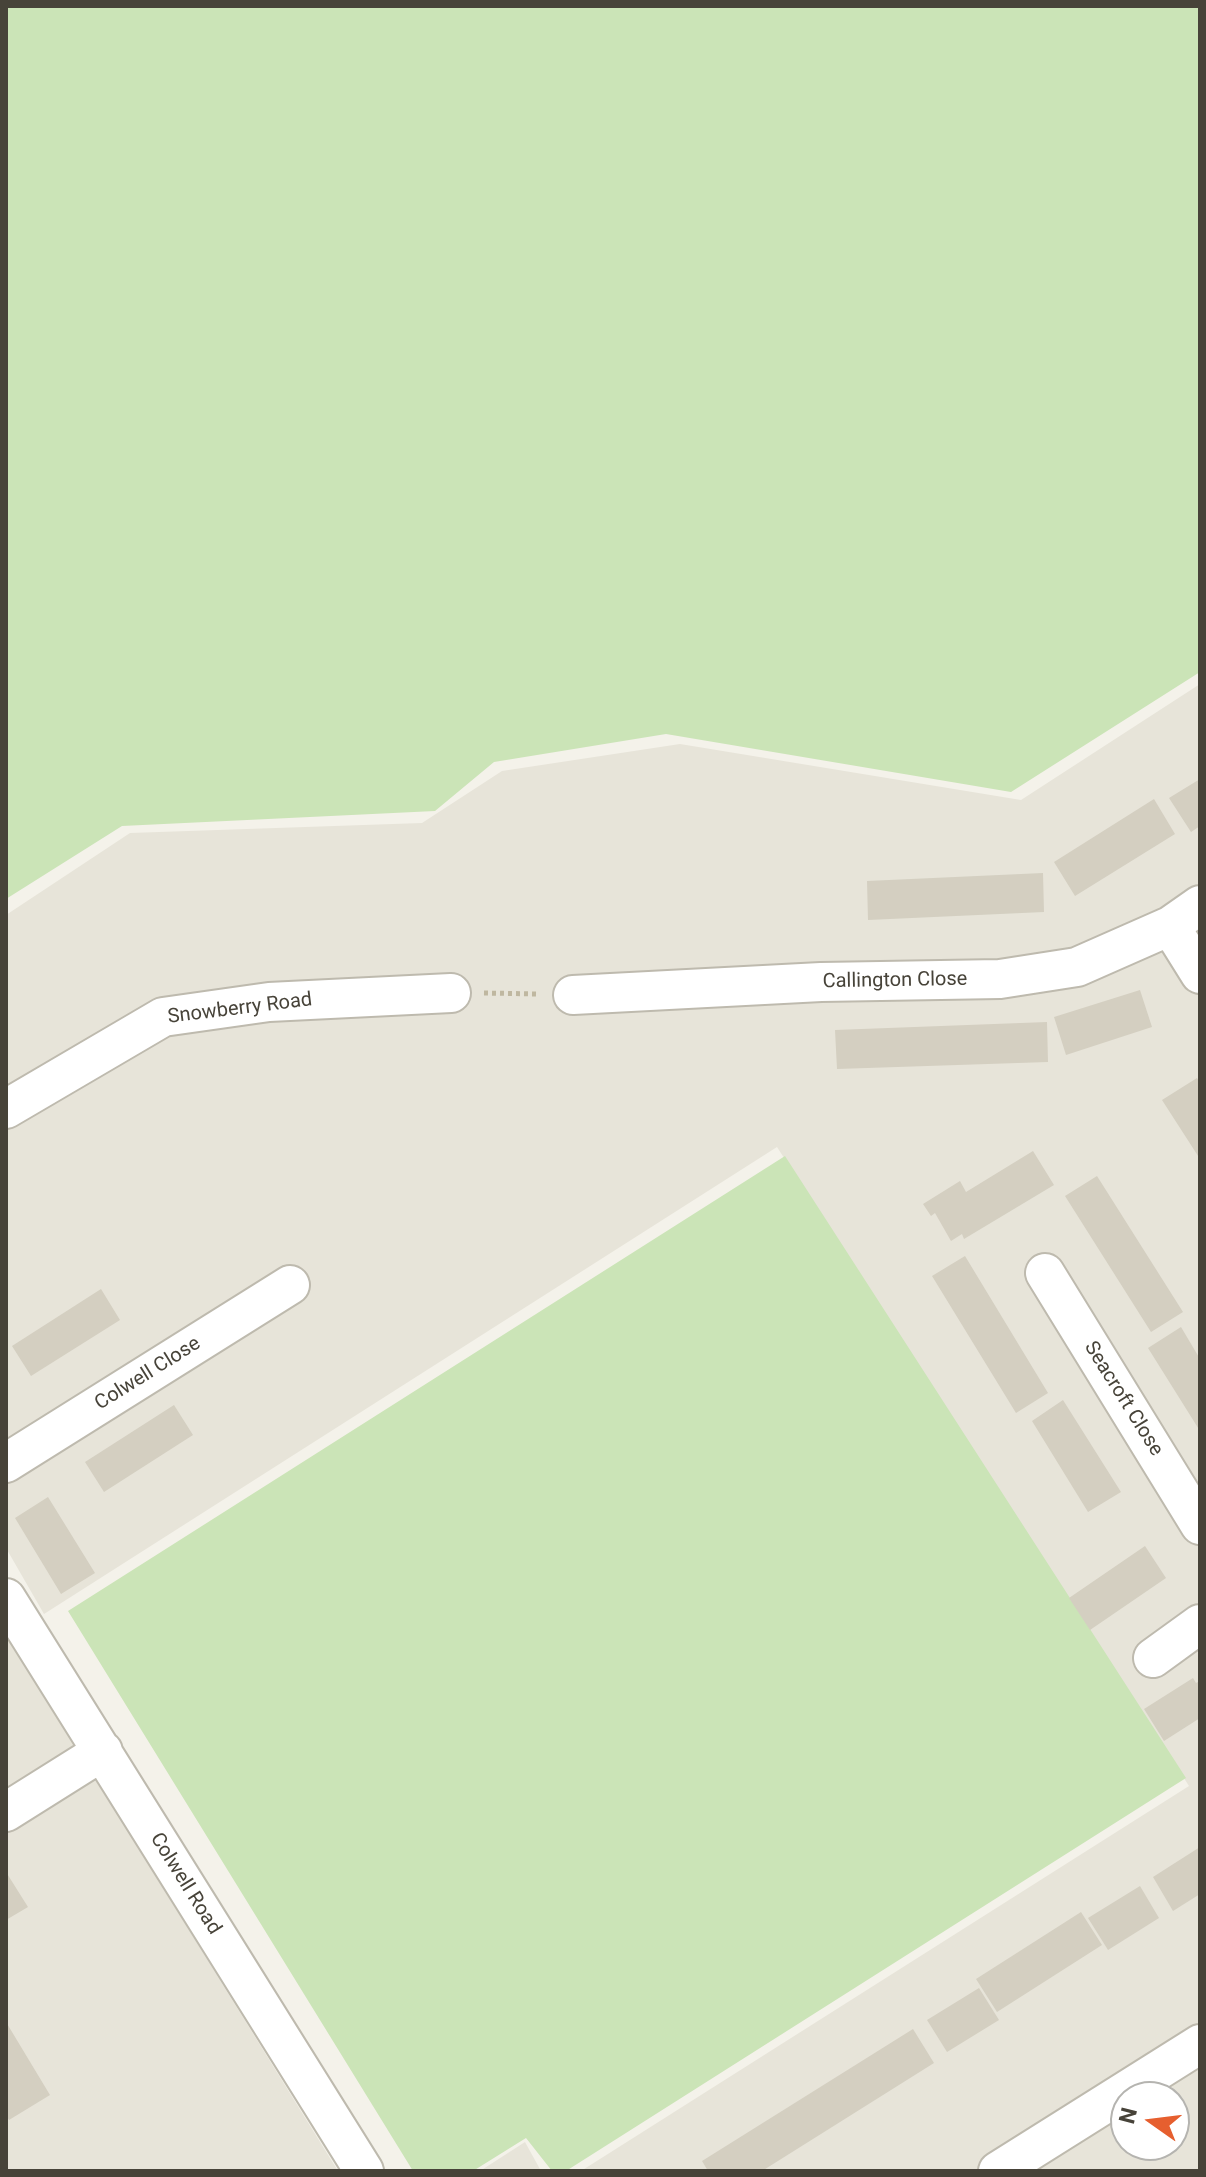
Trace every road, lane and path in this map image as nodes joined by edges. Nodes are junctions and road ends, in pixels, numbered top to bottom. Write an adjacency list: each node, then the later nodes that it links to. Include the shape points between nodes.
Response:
1 (1185, 915): 2 (street); 4 (street, Callington Close, via 1077,967 1000,979)
2 (1200, 974)
3 (451, 993): 4 (path); 5 (street, Snowberry Road, via 269,1002 163,1017)
4 (573, 995)
5 (6, 1109)
6 (1045, 1273): 9 (street, Seacroft Close)
7 (290, 1285): 8 (street, Colwell Close)
8 (6, 1463)
9 (1200, 1525)
10 (6, 1598): 13 (street, Colwell Road)
11 (1200, 1624): 12 (street)
12 (1153, 1658)
13 (103, 1751): 14 (street); 16 (street, Colwell Road)
14 (6, 1812)
15 (1200, 2044): 17 (street)
16 (356, 2168)
17 (1001, 2170)

